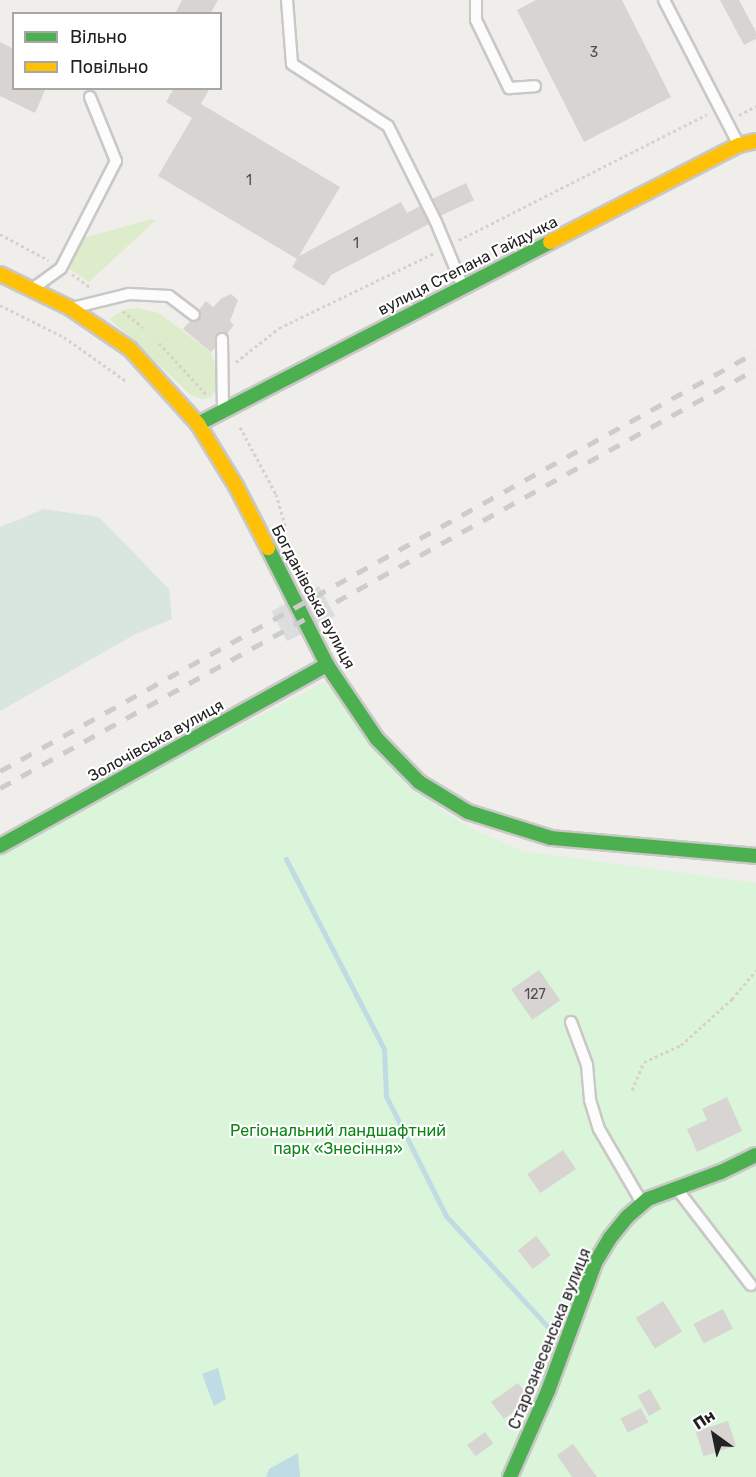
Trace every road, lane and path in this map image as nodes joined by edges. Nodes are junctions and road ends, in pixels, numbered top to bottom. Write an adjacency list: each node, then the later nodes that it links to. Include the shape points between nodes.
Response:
1 (287, 0): 12 (lane, via 292,64 388,126)
2 (476, 0): 4 (lane, via 476,20 509,88)
3 (663, 0): 7 (lane)
4 (535, 86)
5 (90, 97): 18 (lane, via 116,161 61,268)
6 (756, 106): 8 (path)
7 (720, 108): 8 (lane); 12 (path)
8 (727, 121): 10 (lane)
9 (756, 141): 10 (street, вулиця Степана Гайдучка)
10 (739, 145): 16 (street, вулиця Степана Гайдучка)
11 (0, 234): 13 (path)
12 (445, 247): 16 (lane); 23 (path, via 279,328)
13 (53, 263)
14 (70, 273): 17 (path)
15 (0, 274): 18 (street, Богданівська вулиця)
16 (463, 287): 25 (street, вулиця Степана Гайдучка)
17 (92, 289)
18 (32, 290): 20 (street, Богданівська вулиця)
19 (0, 305): 24 (path, via 64,337)
20 (70, 308): 21 (lane, via 129,294 169,296); 26 (street, Богданівська вулиця, via 130,349)
21 (194, 315)
22 (222, 339): 23 (lane)
23 (225, 370): 25 (lane)
24 (127, 382)
25 (223, 411): 26 (street, вулиця Степана Гайдучка)
26 (198, 424): 29 (street, Богданівська вулиця, via 236,486)
27 (241, 429): 28 (path, via 276,494)
28 (287, 535)
29 (327, 665): 30 (street, Золочівська вулиця); 31 (street, Богданівська вулиця, via 377,739 419,782 468,812 551,838)
30 (0, 846)
31 (756, 856)
32 (756, 970): 34 (path, via 732,999 681,1045 644,1062)
33 (571, 1022): 37 (lane, via 587,1065 590,1100 599,1129)
34 (632, 1090)
35 (756, 1155): 36 (street, Старознесенська вулиця)
36 (675, 1187): 37 (street, Старознесенська вулиця); 38 (lane)
37 (642, 1204): 39 (street, Старознесенська вулиця, via 610,1238 595,1263 548,1391)
38 (751, 1285)
39 (510, 1477)

